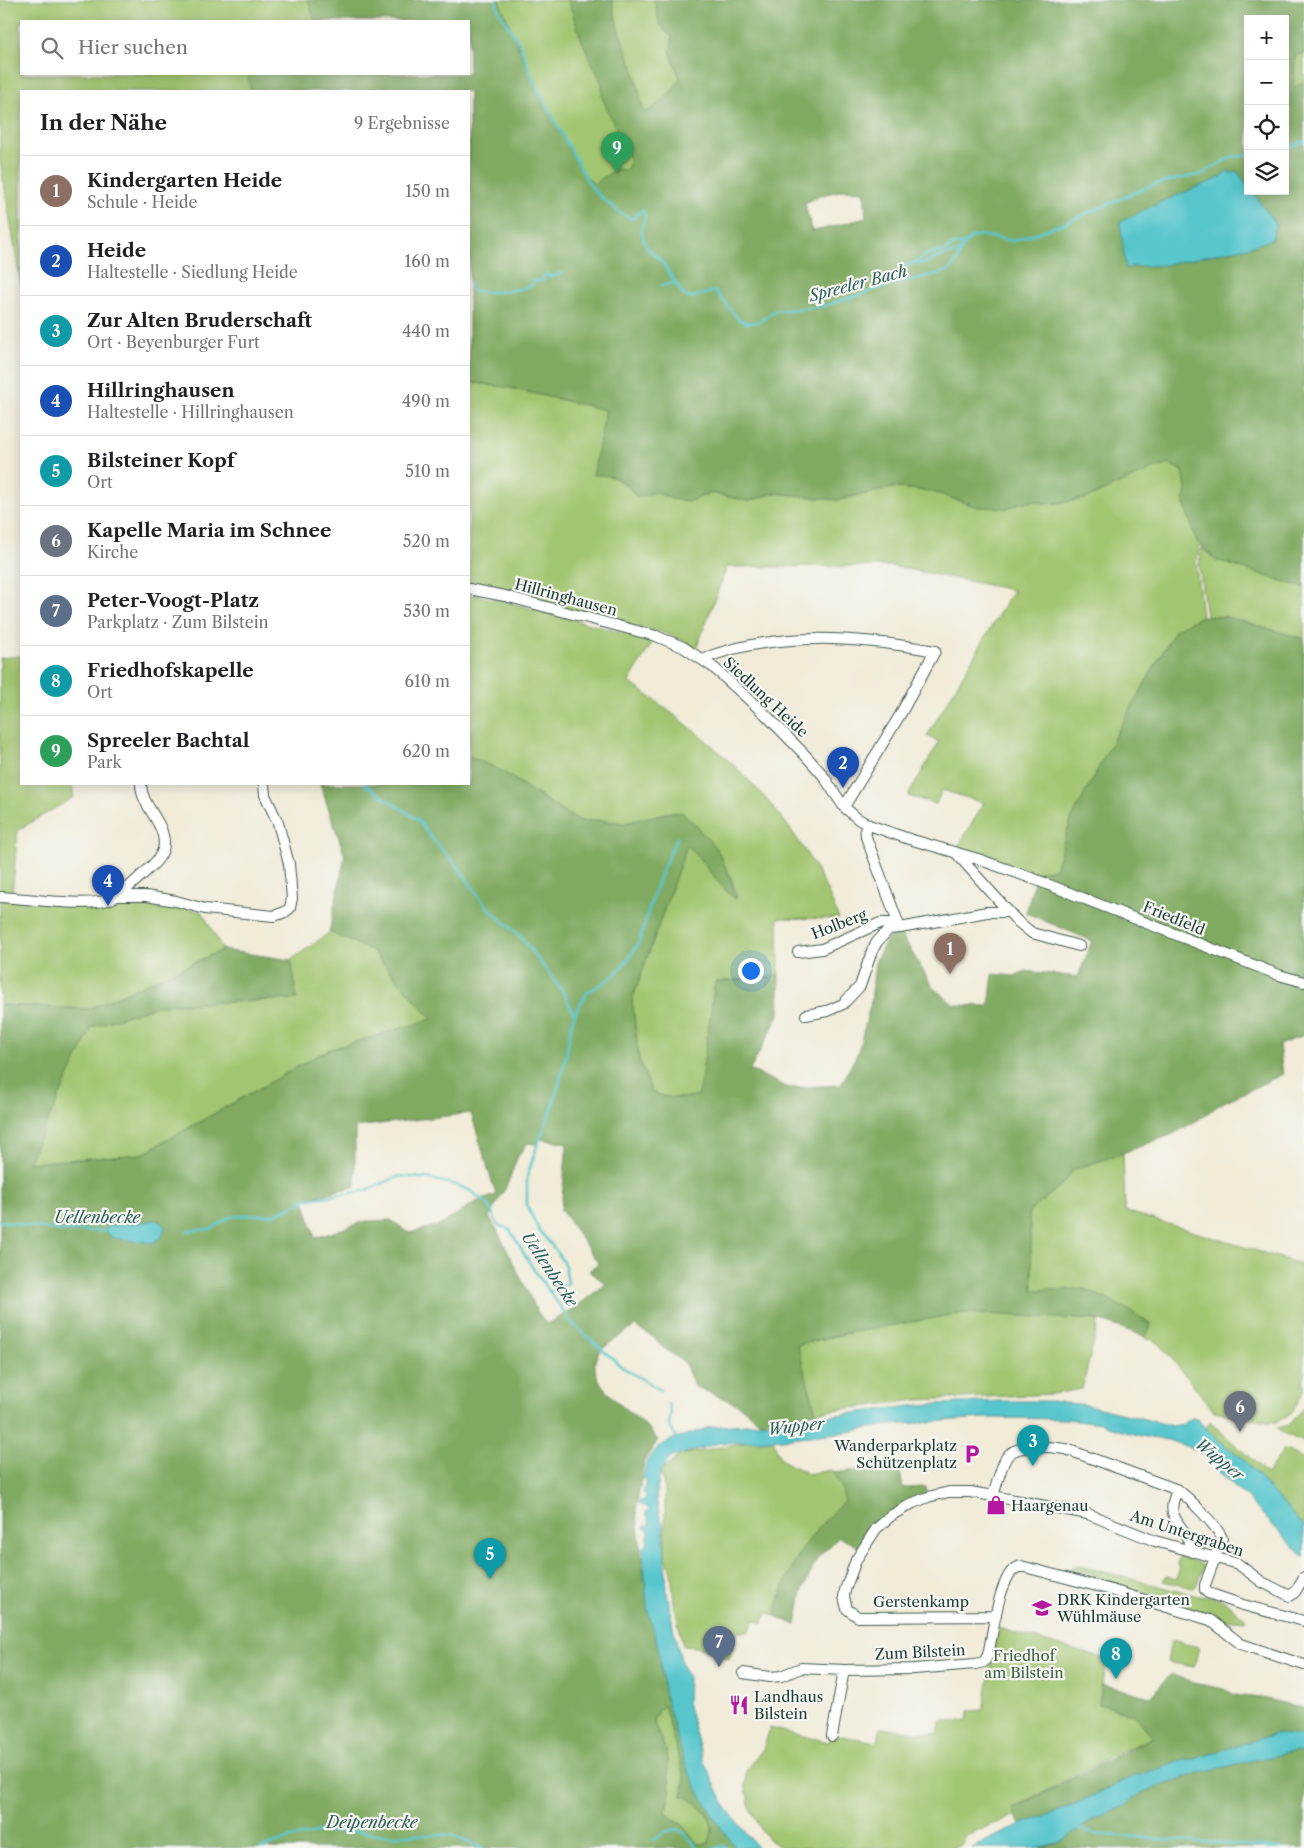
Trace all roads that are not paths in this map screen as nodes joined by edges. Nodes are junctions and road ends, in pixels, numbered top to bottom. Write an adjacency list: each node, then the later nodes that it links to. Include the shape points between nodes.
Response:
1 (470, 589): 2 (street, Hillringhausen)
2 (656, 636): 3 (street, Siedlung Heide, via 674,642)
3 (702, 659): 6 (street, Siedlung Heide, via 790,738 822,774); 6 (street, Siedlung Heide, via 725,650 814,638 935,651)
4 (141, 785): 9 (street, via 144,798 162,831 163,848 149,868)
5 (264, 785): 9 (street, via 289,864 292,898 290,908 285,912 274,916 205,909 146,896)
6 (844, 807): 7 (street, Siedlung Heide)
7 (865, 823): 8 (street, Siedlung Heide); 12 (street, via 866,837)
8 (956, 852): 11 (street); 15 (street, Friedfeld, via 1034,879 1278,975)
9 (117, 896): 10 (street, via 95,903)
10 (0, 897)
11 (1009, 912): 12 (street, via 987,912); 13 (street, via 1032,933)
12 (900, 928): 14 (street, Holberg, via 880,923 822,949); 16 (street, Holberg, via 889,929 880,938 860,986 843,1004)
13 (1079, 946)
14 (798, 952)
15 (1304, 982)
16 (806, 1014)
17 (1178, 1490): 18 (street, via 1066,1450 1031,1447 1015,1450 1006,1458); 19 (street, via 1173,1499 1174,1517); 20 (street, via 1221,1534)
18 (993, 1496): 19 (street, Am Untergraben, via 1088,1514 1155,1541); 22 (street, Am Untergraben, via 949,1492 928,1497 892,1515 876,1528 856,1560 844,1597)
19 (1193, 1552): 20 (street, Am Untergraben)
20 (1217, 1557): 21 (street, Am Untergraben, via 1238,1564 1262,1582 1290,1596); 24 (street, via 1204,1585 1208,1593)
21 (1304, 1577)
22 (847, 1609): 23 (street, Gerstenkamp, via 858,1617)
23 (996, 1616): 25 (street, Zum Bilstein, via 1008,1576 1017,1567 1025,1567 1210,1620 1241,1644); 26 (street, Zum Bilstein, via 984,1662 914,1669)
24 (1304, 1622)
25 (1304, 1665)
26 (844, 1670): 27 (street, Zum Bilstein, via 801,1668 770,1677); 28 (street)
27 (743, 1673)
28 (832, 1736)

